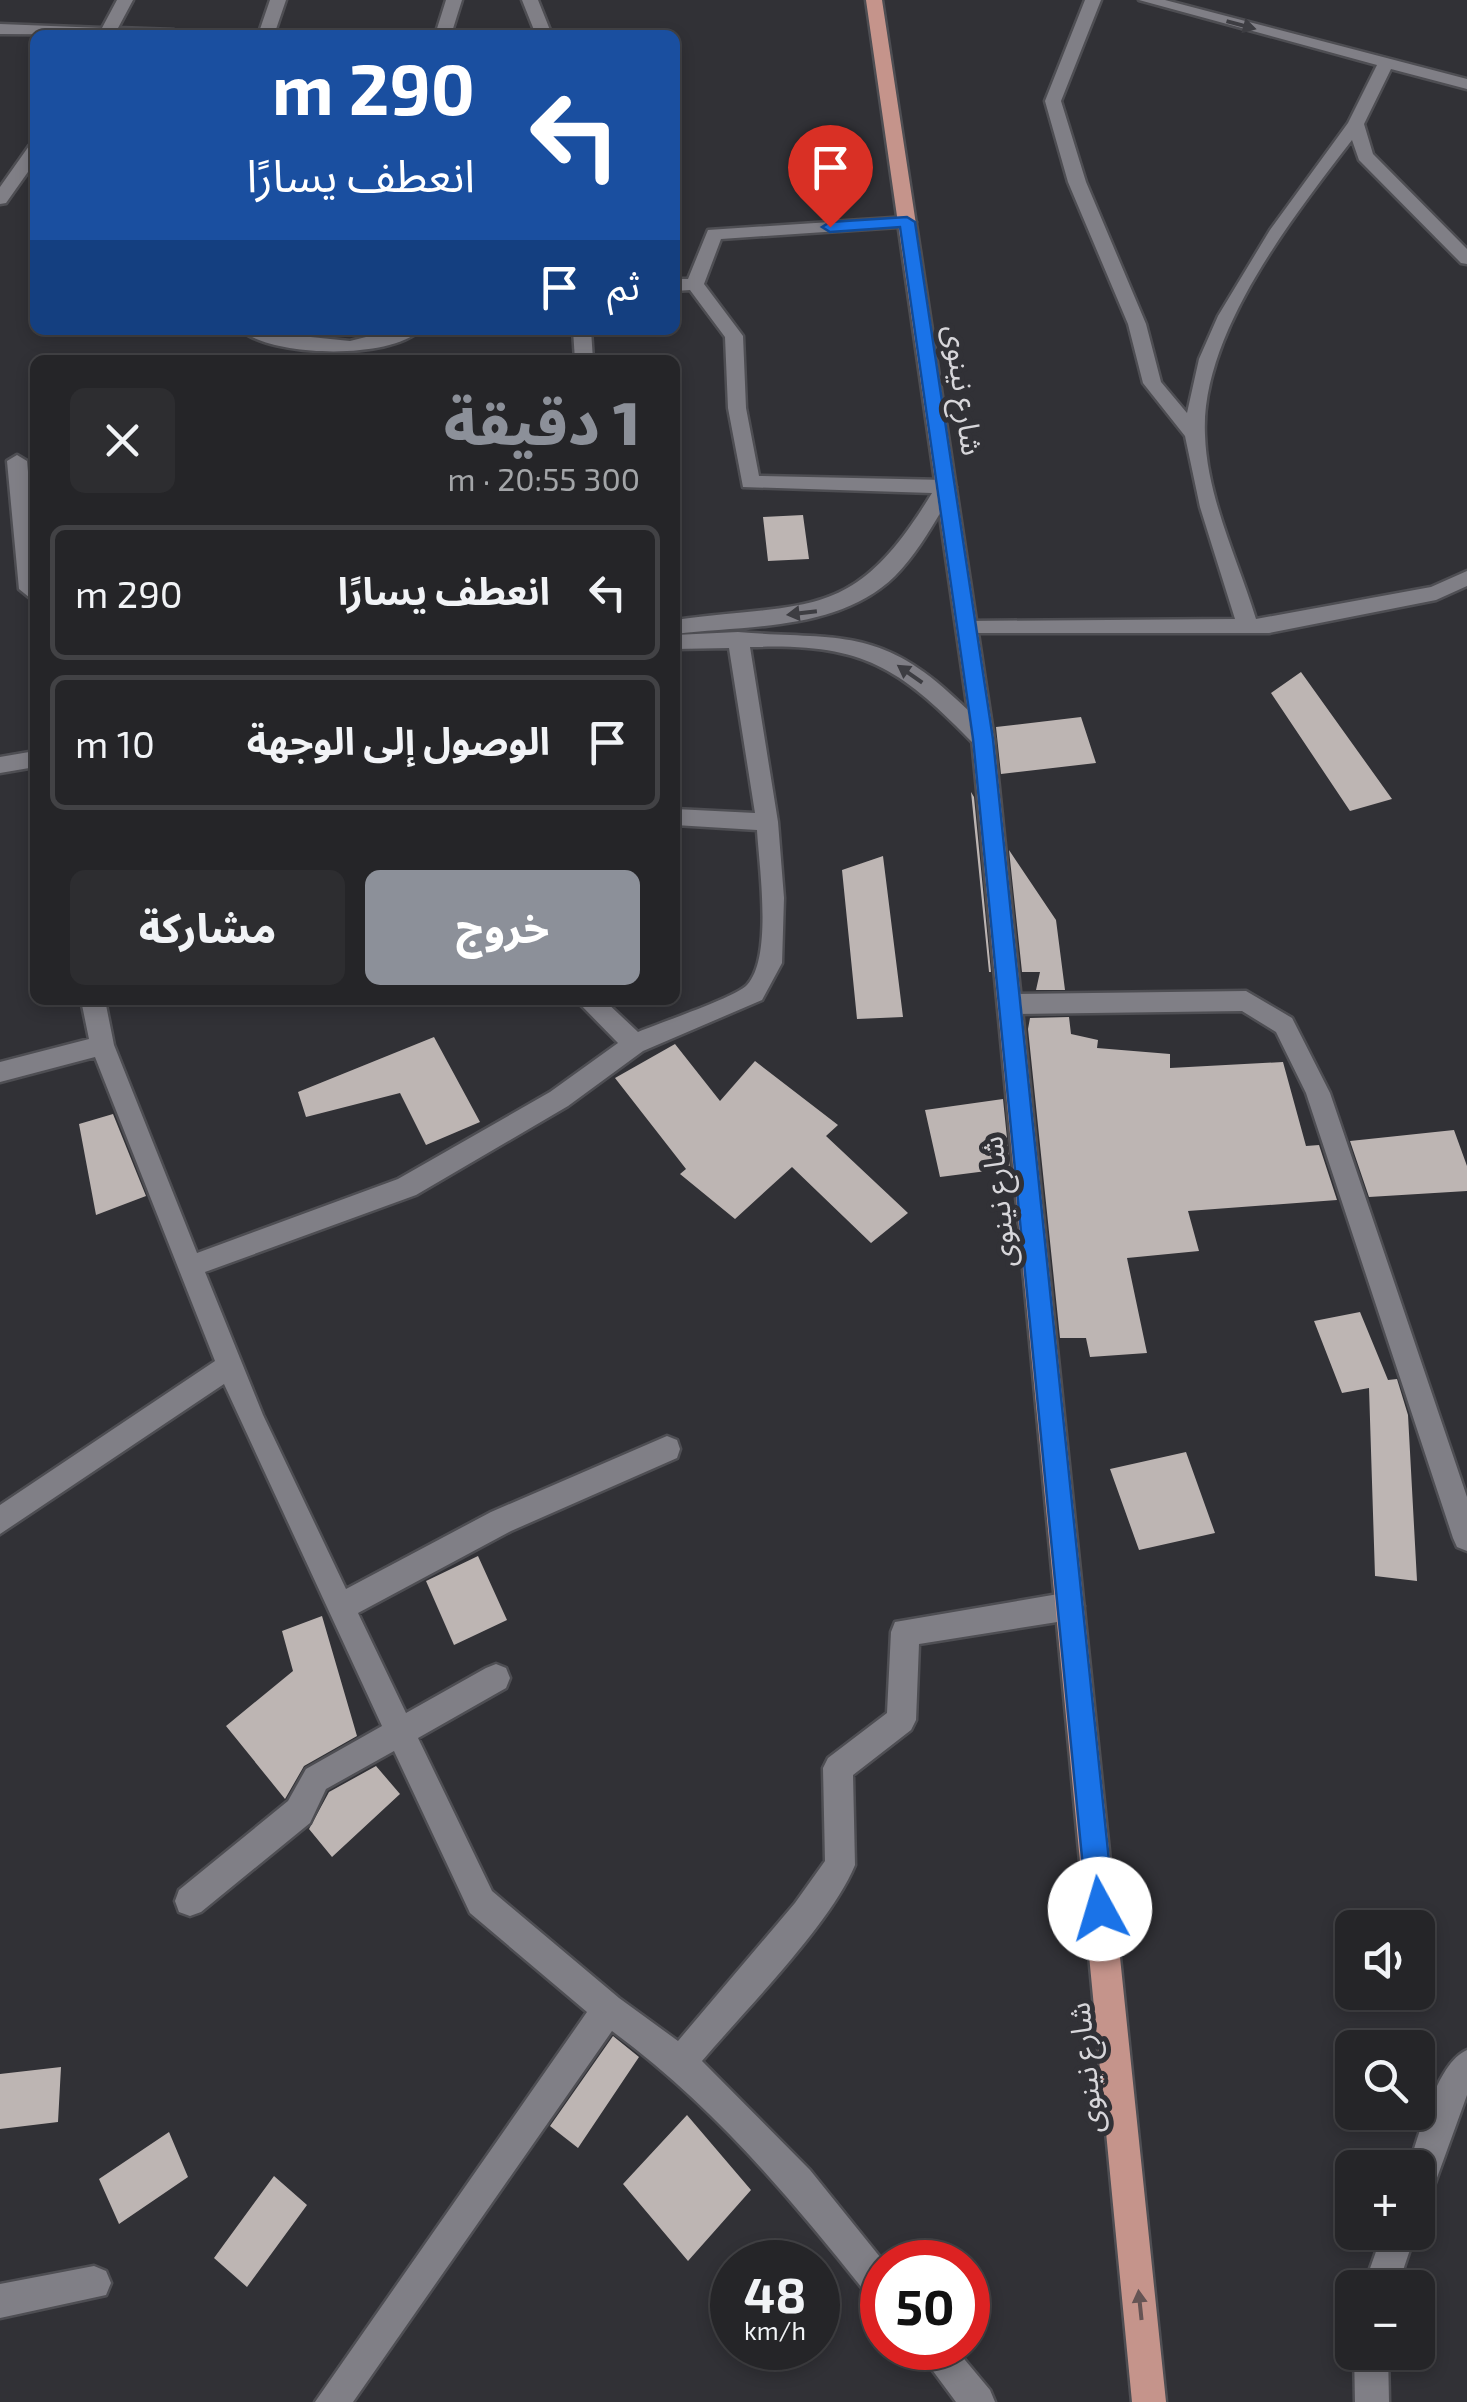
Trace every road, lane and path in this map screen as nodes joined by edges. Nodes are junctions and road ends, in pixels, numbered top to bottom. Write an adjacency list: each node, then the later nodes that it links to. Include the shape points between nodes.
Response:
1 (125, 0): 10 (street)
2 (278, 0): 11 (street)
3 (454, 0): 12 (street)
4 (530, 0): 13 (street)
5 (874, 0): 19 (main road, شارع نينوى)
6 (1093, 0): 25 (street, via 1053,101 1077,182 1137,324 1152,383)
7 (1147, 0): 14 (street, one-way to 14)
8 (0, 29): 9 (street)
9 (30, 30)
10 (109, 30)
11 (268, 30)
12 (445, 30)
13 (542, 30)
14 (1386, 63): 15 (street); 16 (street)
15 (1467, 84)
16 (1356, 124): 20 (street, via 1365,156); 25 (street, via 1223,323 1201,373)
17 (30, 157): 18 (street)
18 (0, 198)
19 (907, 222): 21 (street, via 714,234); 27 (main road, شارع نينوى)
20 (1467, 259)
21 (685, 284): 27 (street, via 734,336 750,482)
22 (264, 335): 24 (street)
23 (401, 335): 24 (street)
24 (321, 355)
25 (1194, 434): 31 (street)
26 (23, 465): 29 (street)
27 (946, 487): 30 (street, one-way to 30, via 900,561 849,602 800,614); 32 (main road, شارع نينوى)
28 (1467, 578): 31 (street, via 1436,593)
29 (30, 590)
30 (680, 626)
31 (1248, 626): 32 (street)
32 (967, 628): 35 (main road, شارع نينوى)
33 (738, 640): 34 (street); 35 (street, one-way to 33, via 889,660 832,642); 39 (street)
34 (680, 642)
35 (983, 739): 40 (main road, شارع نينوى)
36 (30, 760): 37 (street)
37 (0, 766)
38 (680, 817): 39 (street)
39 (767, 822): 43 (street, via 770,963 754,993)
40 (1010, 1004): 50 (street, via 1246,1001 1284,1025 1318,1092); 51 (main road, شارع نينوى)
41 (95, 1005): 44 (street)
42 (593, 1005): 43 (street)
43 (636, 1044): 46 (street, via 559,1099 407,1187)
44 (102, 1045): 45 (street); 46 (street)
45 (0, 1072)
46 (189, 1267): 47 (street)
47 (229, 1366): 49 (street); 52 (street)
48 (667, 1449): 52 (street, via 450,1542)
49 (0, 1521)
50 (1467, 1538)
51 (1070, 1606): 57 (street, via 906,1632 901,1720 838,1768 840,1865); 67 (main road, شارع نينوى, one-way to 51)
52 (340, 1607): 54 (street)
53 (496, 1678): 54 (street)
54 (400, 1732): 55 (street, via 316,1779 299,1812); 56 (street, via 480,1902)
55 (190, 1901)
56 (608, 2009): 57 (street); 65 (street)
57 (680, 2062): 60 (street, via 798,2182)
58 (1467, 2066): 59 (street)
59 (1431, 2150)
60 (860, 2259)
61 (94, 2283): 62 (street)
62 (0, 2301)
63 (951, 2370): 66 (street)
64 (1371, 2370): 68 (street)
65 (332, 2402)
66 (978, 2402)
67 (1150, 2402)
68 (1372, 2402)

